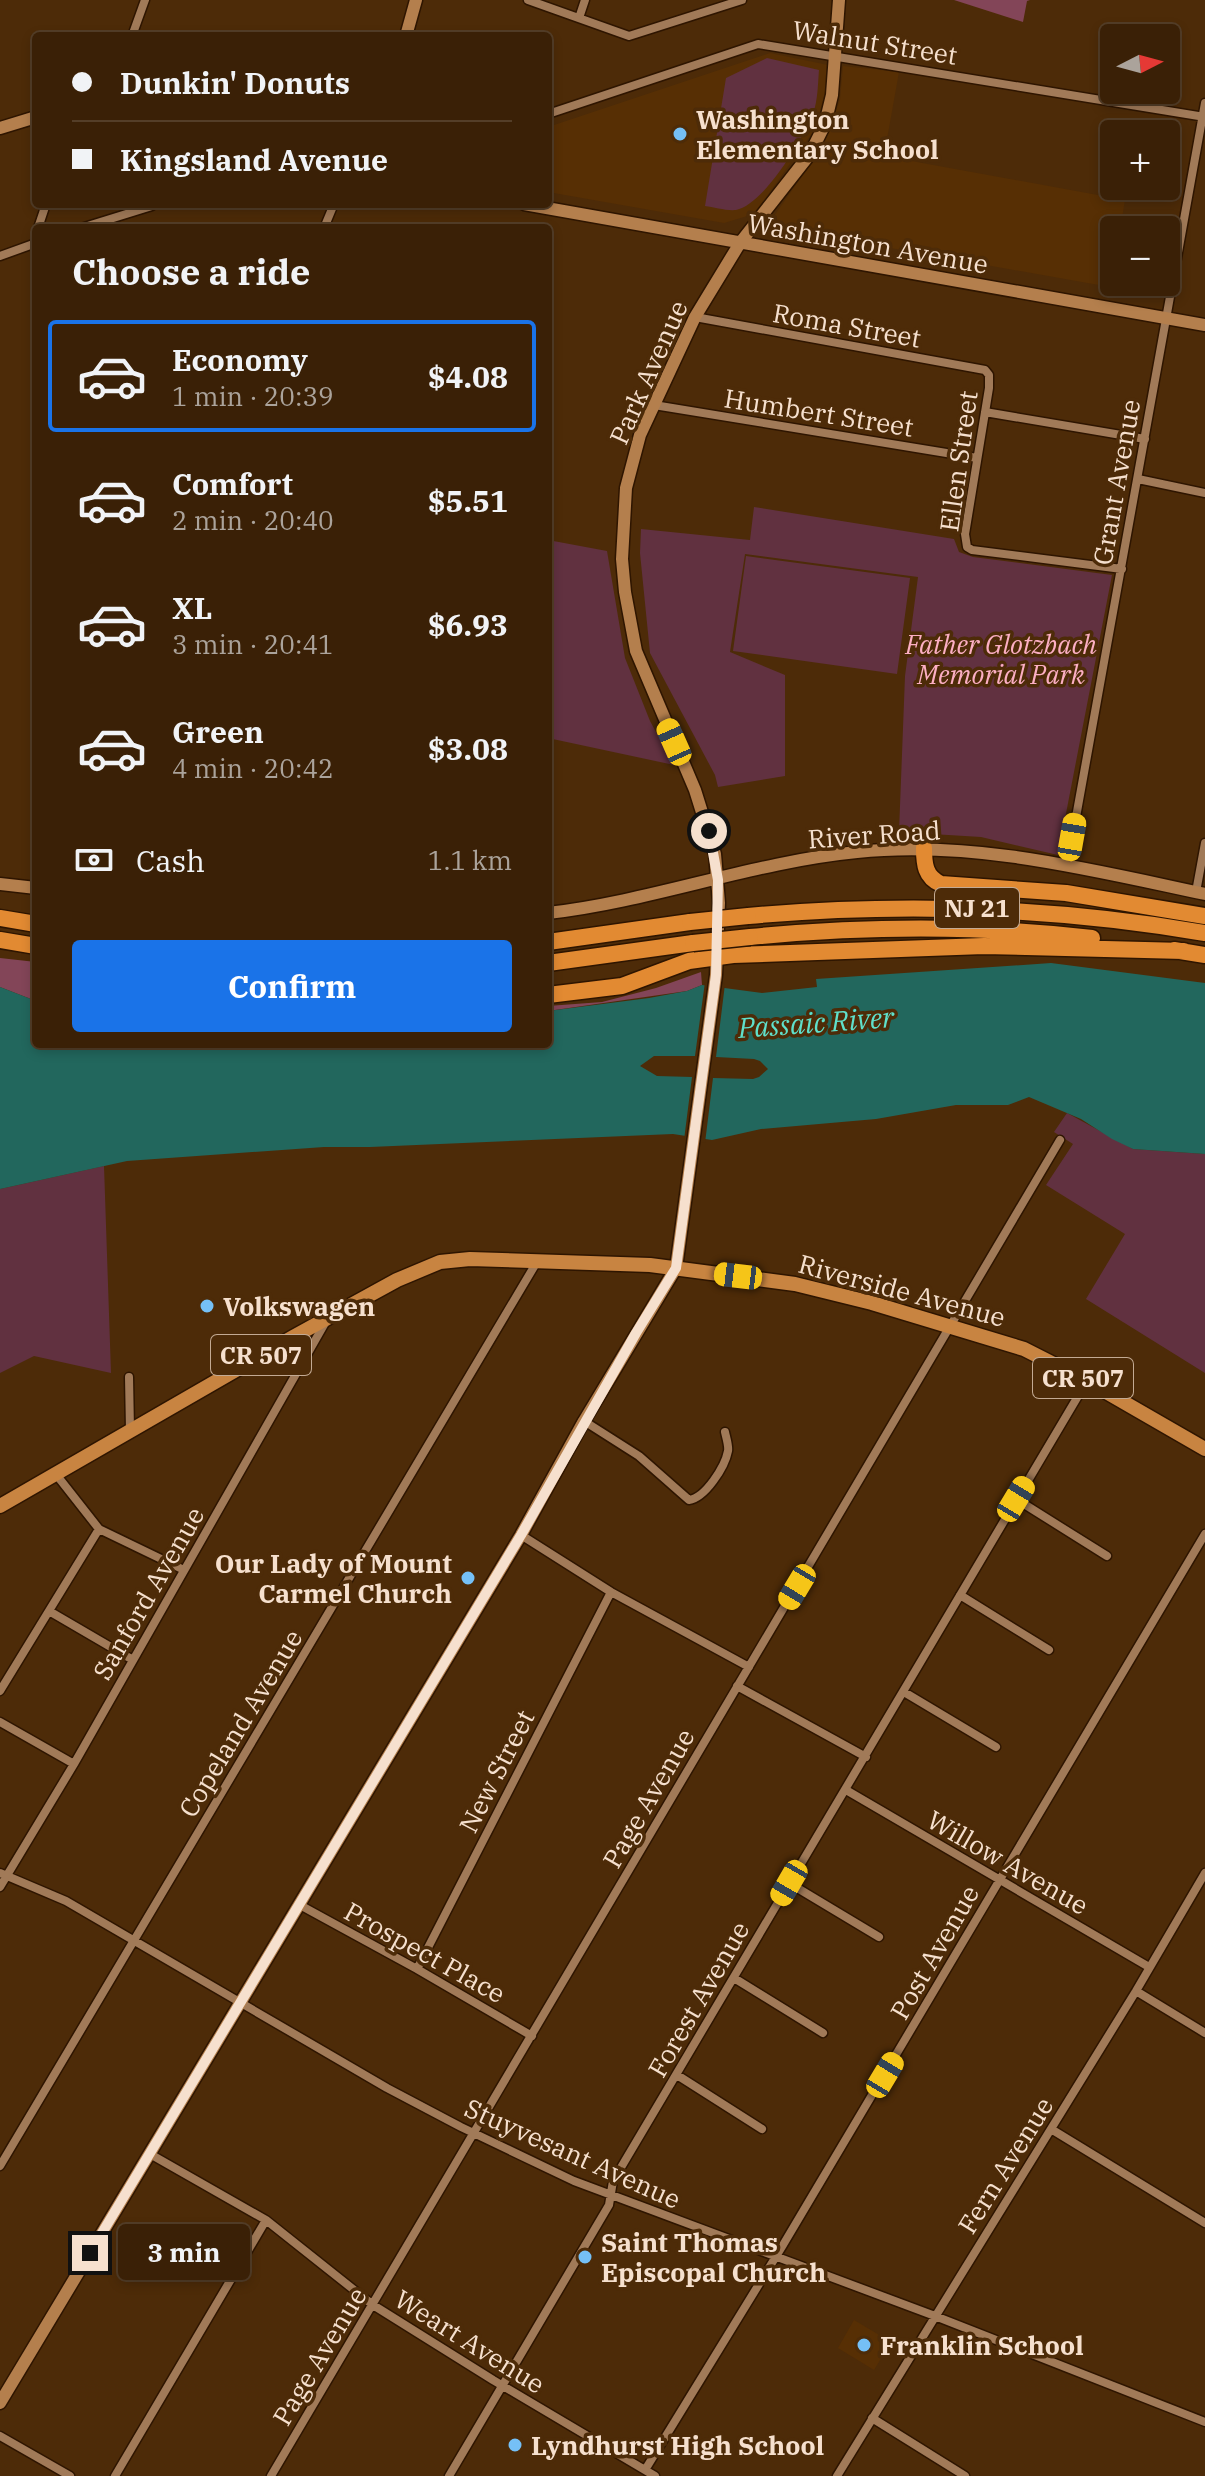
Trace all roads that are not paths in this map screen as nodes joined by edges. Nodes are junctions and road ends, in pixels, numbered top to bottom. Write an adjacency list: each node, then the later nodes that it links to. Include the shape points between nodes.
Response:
1 (145, 0): 8 (street)
2 (416, 0): 9 (main road)
3 (528, 0): 7 (street)
4 (585, 0): 7 (street)
5 (742, 0): 7 (street, via 629,36)
6 (839, 0): 10 (main road, Park Avenue)
7 (579, 18)
8 (133, 32)
9 (407, 32)
10 (836, 55): 12 (street, Walnut Street, via 758,44); 13 (street, Walnut Street); 19 (main road, Park Avenue, via 825,124 810,154)
11 (1205, 103): 13 (street, Grant Avenue)
12 (552, 113)
13 (1204, 117): 23 (street, Grant Avenue)
14 (32, 118): 15 (main road)
15 (0, 128)
16 (146, 208): 18 (street)
17 (546, 208): 19 (main road, Washington Avenue)
18 (94, 224)
19 (740, 243): 22 (main road, Park Avenue); 23 (main road, Washington Avenue)
20 (32, 245): 21 (street)
21 (0, 256)
22 (695, 317): 25 (street, Roma Street, via 985,370); 26 (main road, Park Avenue)
23 (1164, 317): 24 (main road, Washington Avenue); 28 (street, Grant Avenue)
24 (1205, 325)
25 (989, 375): 27 (street, Ellen Street)
26 (654, 405): 29 (street, Humbert Street); 36 (main road, Park Avenue, via 626,488 625,592 636,651 701,804)
27 (985, 412): 28 (street); 29 (street, Ellen Street)
28 (1145, 439): 30 (street, Grant Avenue)
29 (977, 458): 32 (street, Ellen Street, via 967,547)
30 (1138, 479): 31 (street); 32 (street, Grant Avenue)
31 (1205, 493)
32 (1122, 569): 35 (street, Grant Avenue)
33 (1205, 843): 39 (street)
34 (924, 848): 35 (main road, River Road); 36 (main road, River Road, via 832,855); 41 (highway, via 929,876 941,884 1066,893)
35 (1067, 867): 39 (main road, River Road)
36 (718, 880): 40 (main road, River Road); 50 (main road, Park Avenue)
37 (0, 884): 38 (main road)
38 (32, 888)
39 (1200, 893)
40 (552, 912)
41 (1205, 916)
42 (0, 918): 43 (highway)
43 (32, 924)
44 (1205, 933): 46 (highway, NJ 21, bridge, via 1081,916 863,908 690,922)
45 (0, 940): 47 (highway)
46 (552, 941)
47 (32, 945)
48 (1184, 951): 49 (highway, NJ 21); 50 (highway, via 984,946); 51 (highway, NJ 21, bridge, via 970,929 863,929 693,943)
49 (1205, 955)
50 (717, 956): 52 (highway, via 622,986); 55 (main road, Park Avenue)
51 (552, 962)
52 (552, 995)
53 (1060, 1140): 57 (street, Page Avenue)
54 (538, 1260): 55 (main road, Riverside Avenue / CR 507); 56 (main road, Riverside Avenue / CR 507, via 440,1262); 93 (street, Copeland Avenue)
55 (676, 1268): 57 (main road, Riverside Avenue / CR 507, via 795,1284); 60 (main road)
56 (328, 1317): 61 (main road, Riverside Avenue / CR 507); 71 (street, Sanford Avenue)
57 (952, 1325): 59 (main road, Riverside Avenue / CR 507, via 1024,1349); 77 (street, Page Avenue)
58 (129, 1377): 61 (street)
59 (1087, 1381): 63 (main road, Riverside Avenue / CR 507); 65 (street, Forest Avenue)
60 (584, 1421): 62 (street, via 639,1456 689,1500 710,1485 728,1451); 69 (main road)
61 (130, 1430): 64 (main road, Riverside Avenue / CR 507)
62 (725, 1432)
63 (1205, 1449)
64 (55, 1473): 66 (main road, Riverside Avenue / CR 507); 67 (street)
65 (1016, 1499): 70 (street); 73 (street, Forest Avenue)
66 (0, 1506)
67 (99, 1529): 71 (street); 74 (street)
68 (1205, 1534): 88 (street, Post Avenue)
69 (521, 1535): 72 (street); 91 (main road)
70 (1107, 1556)
71 (184, 1570): 76 (street, Sanford Avenue)
72 (611, 1592): 77 (street); 95 (street, New Street)
73 (960, 1595): 75 (street); 80 (street, Forest Avenue)
74 (49, 1611): 76 (street); 79 (street)
75 (1049, 1650)
76 (133, 1660): 84 (street, Sanford Avenue)
77 (749, 1667): 78 (street, Page Avenue)
78 (737, 1686): 83 (street); 101 (street, Page Avenue)
79 (0, 1691)
80 (904, 1692): 82 (street); 83 (street, Forest Avenue)
81 (0, 1722): 84 (street)
82 (996, 1747)
83 (866, 1757): 85 (street, Forest Avenue)
84 (74, 1764): 87 (street, Sanford Avenue)
85 (846, 1790): 88 (street, Willow Avenue); 89 (street, Forest Avenue)
86 (1205, 1873): 94 (street, Fern Avenue)
87 (3, 1875): 90 (street, Sanford Avenue); 93 (street, Stuyvesant Avenue, via 66,1901)
88 (999, 1879): 94 (street, Willow Avenue); 111 (street, Post Avenue)
89 (789, 1883): 92 (street); 96 (street, Forest Avenue)
90 (0, 1887)
91 (298, 1904): 95 (street, Prospect Place); 98 (main road)
92 (879, 1937)
93 (134, 1940): 98 (street, Stuyvesant Avenue); 107 (street, Copeland Avenue)
94 (1149, 1967): 97 (street, Fern Avenue)
95 (417, 1969): 101 (street, Prospect Place)
96 (734, 1978): 99 (street); 102 (street, Forest Avenue)
97 (1136, 1991): 100 (street); 104 (street, Fern Avenue)
98 (238, 2003): 105 (street, Stuyvesant Avenue); 106 (main road)
99 (823, 2033)
100 (1205, 2033)
101 (532, 2036): 105 (street, Page Avenue)
102 (677, 2075): 103 (street); 108 (street, Forest Avenue, via 613,2181)
103 (762, 2129)
104 (1051, 2129): 110 (street); 113 (street, Fern Avenue)
105 (474, 2133): 108 (street, Stuyvesant Avenue); 112 (street, Page Avenue)
106 (150, 2154): 109 (street, Weart Avenue); 115 (main road)
107 (0, 2166)
108 (612, 2195): 111 (street, Stuyvesant Avenue); 114 (street, Forest Avenue)
109 (266, 2220): 112 (street, Weart Avenue); 121 (street)
110 (1205, 2223)
111 (775, 2258): 113 (street, Stuyvesant Avenue); 119 (street, Post Avenue)
112 (373, 2305): 114 (street, Weart Avenue); 122 (street, Page Avenue)
113 (935, 2316): 116 (street, Fern Avenue); 117 (street, Stuyvesant Avenue)
114 (502, 2385): 119 (street, Weart Avenue); 123 (street, Forest Avenue)
115 (0, 2403)
116 (872, 2418): 125 (street, Fern Avenue); 126 (street)
117 (1205, 2422)
118 (0, 2436): 120 (street)
119 (645, 2470): 124 (street, Weart Avenue)
120 (70, 2476)
121 (115, 2476)
122 (271, 2476)
123 (449, 2476)
124 (655, 2476)
125 (837, 2476)
126 (965, 2476)

